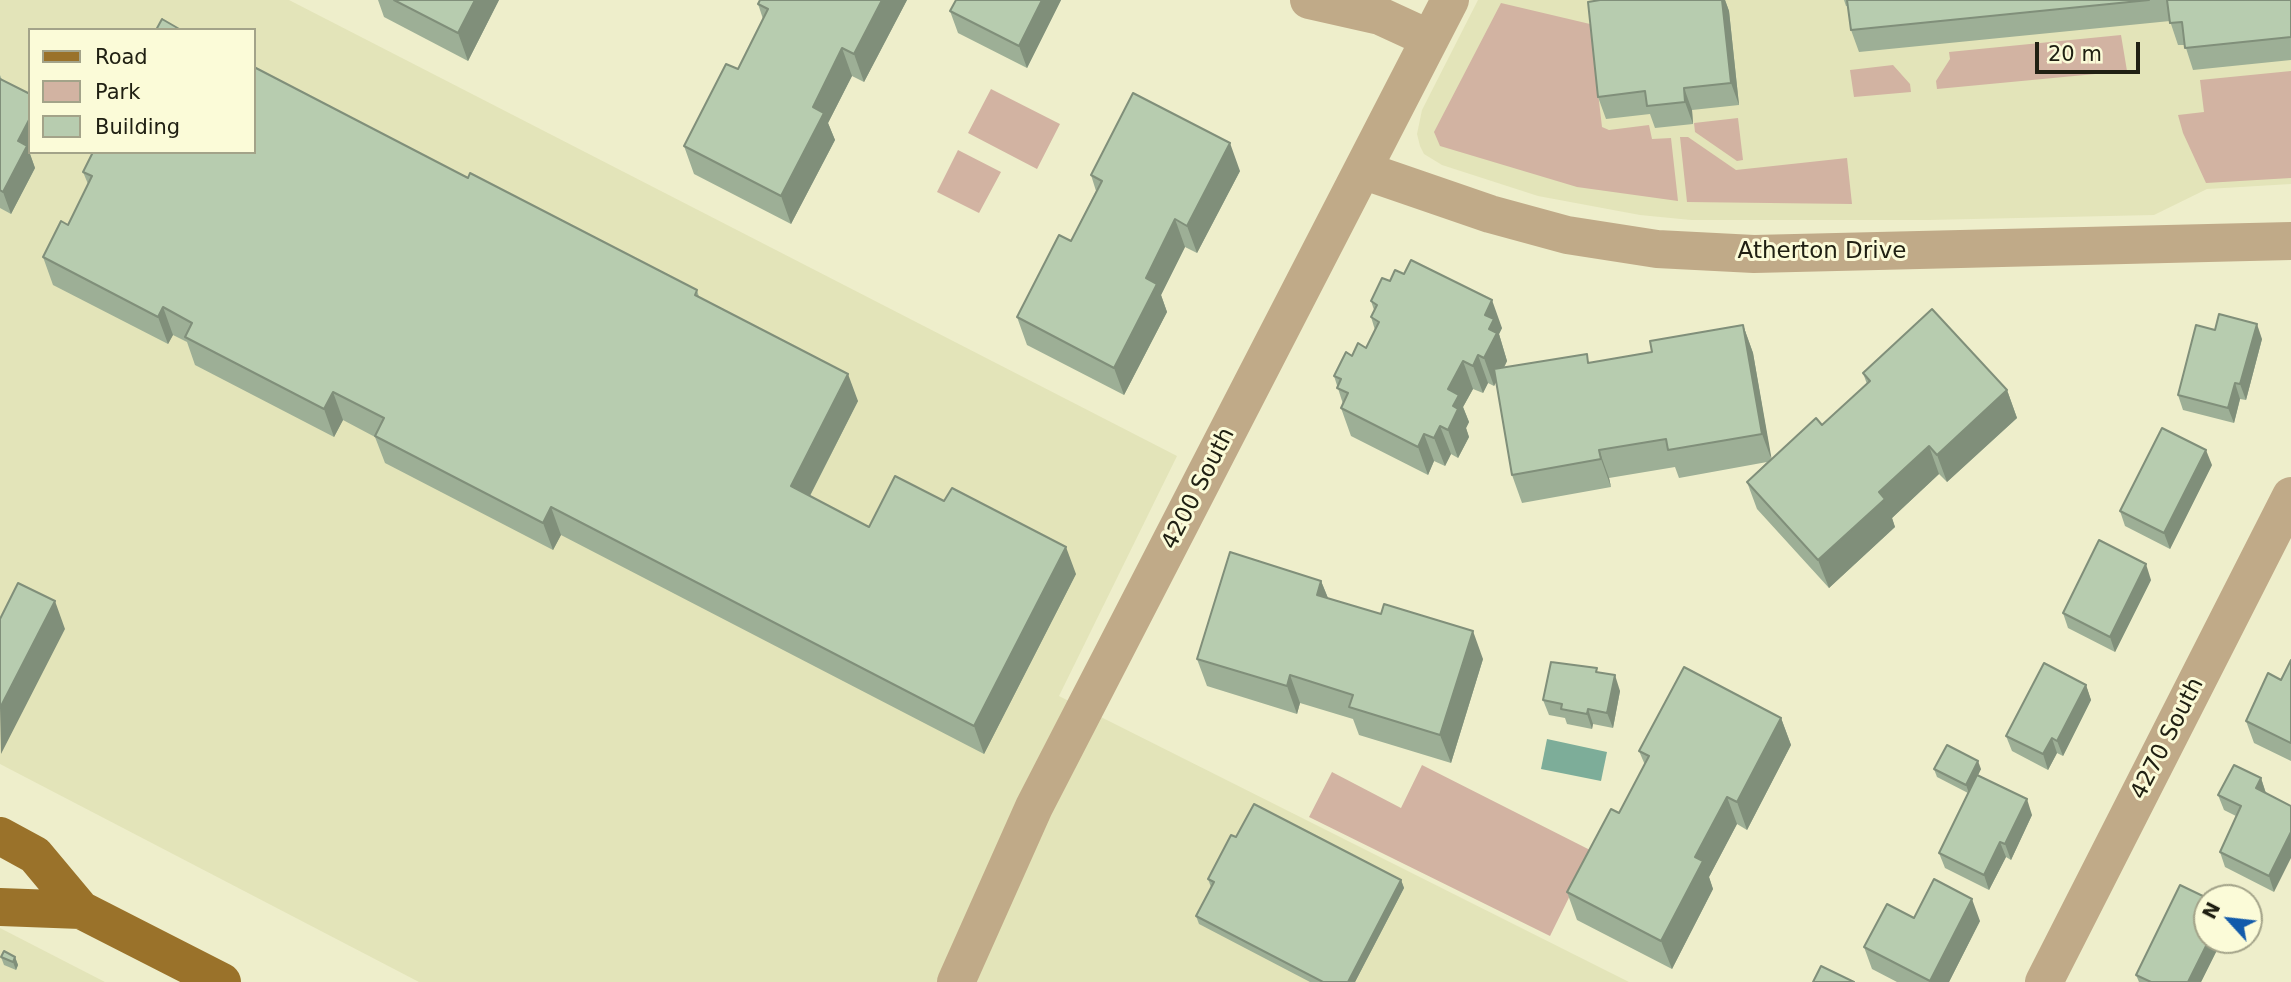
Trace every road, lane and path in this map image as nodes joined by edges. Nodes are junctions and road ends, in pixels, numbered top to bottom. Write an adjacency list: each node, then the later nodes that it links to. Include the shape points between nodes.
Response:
1 (1308, 0): 3 (street, via 1380,16)
2 (1450, 0): 3 (street, 4200 South)
3 (1430, 39): 4 (street, 4200 South)
4 (1365, 171): 5 (street, Atherton Drive, via 1490,214 1578,237 1657,249 1808,253); 11 (street, 4200 South, via 1034,807)
5 (2291, 241)
6 (2291, 496): 12 (street, 4270 South)
7 (0, 836): 9 (main road, via 35,855)
8 (0, 907): 9 (main road)
9 (81, 910): 10 (main road)
10 (222, 982)
11 (956, 982)
12 (2044, 982)

